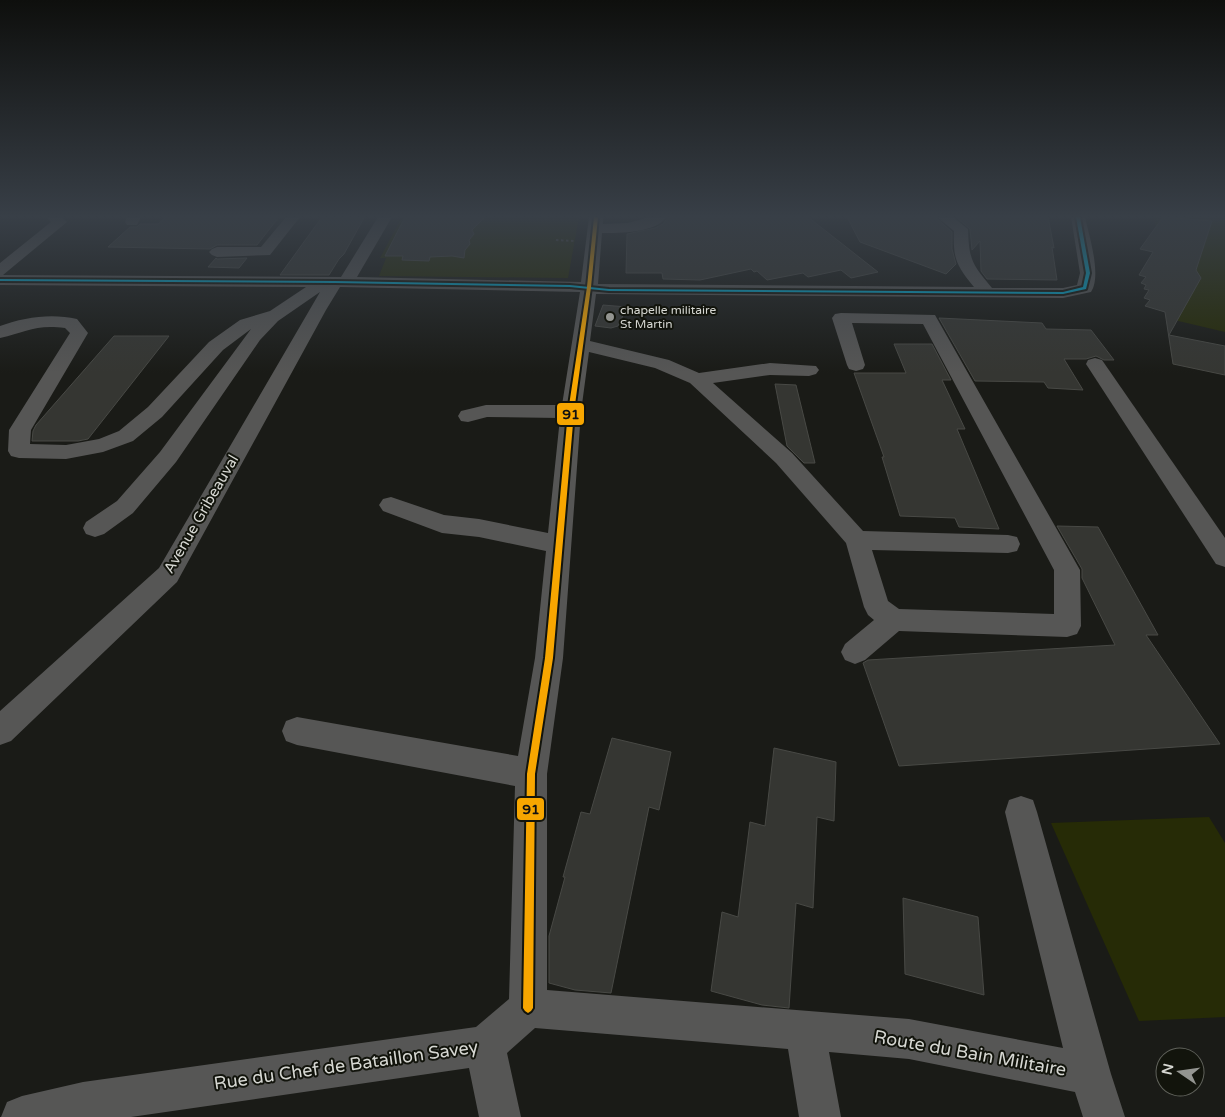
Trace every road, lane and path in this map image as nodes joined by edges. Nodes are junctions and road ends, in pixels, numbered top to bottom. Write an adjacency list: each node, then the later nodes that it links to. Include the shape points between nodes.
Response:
1 (345, 269): 6 (street, Avenue Gribeauval)
2 (583, 269): 7 (street)
3 (968, 269): 8 (street)
4 (1087, 269): 8 (street, via 1085,288 1063,293)
5 (0, 280): 6 (street)
6 (335, 282): 7 (street); 9 (street); 26 (street, Avenue Gribeauval, via 168,575)
7 (579, 287): 8 (street, via 609,290); 11 (street)
8 (987, 292)
9 (277, 314): 10 (street, via 246,324 216,346 154,412 126,436 103,445 66,452 20,451 20,430 79,333 71,323 55,320 28,323); 19 (street, via 254,336 168,456 125,508)
10 (0, 333)
11 (581, 344): 15 (street, via 662,364); 16 (street)
12 (1095, 364): 23 (street)
13 (856, 365): 24 (street, via 841,318 929,319 1067,570 1066,626)
14 (809, 370): 15 (street, via 770,368)
15 (697, 379): 20 (street, via 784,458)
16 (571, 412): 17 (street, via 486,411); 21 (street)
17 (468, 416)
18 (391, 505): 21 (street, via 442,524)
19 (95, 528)
20 (857, 540): 22 (street); 24 (street, via 877,607)
21 (558, 544): 28 (street, via 549,658)
22 (1008, 544)
23 (1225, 557)
24 (893, 620): 25 (street)
25 (855, 652)
26 (0, 731)
27 (297, 731): 28 (street)
28 (531, 774): 30 (street)
29 (1022, 812): 33 (street)
30 (528, 1008): 31 (street); 32 (street, Rue du Chef de Bataillon Savey)
31 (805, 1030): 33 (street, Route du Bain Militaire, via 909,1039); 37 (street)
32 (485, 1046): 34 (street, Rue du Chef de Bataillon Savey); 36 (street)
33 (1090, 1074): 38 (street)
34 (71, 1110): 35 (street, Rue du Chef de Bataillon Savey)
35 (22, 1117)
36 (500, 1117)
37 (820, 1117)
38 (1104, 1117)

